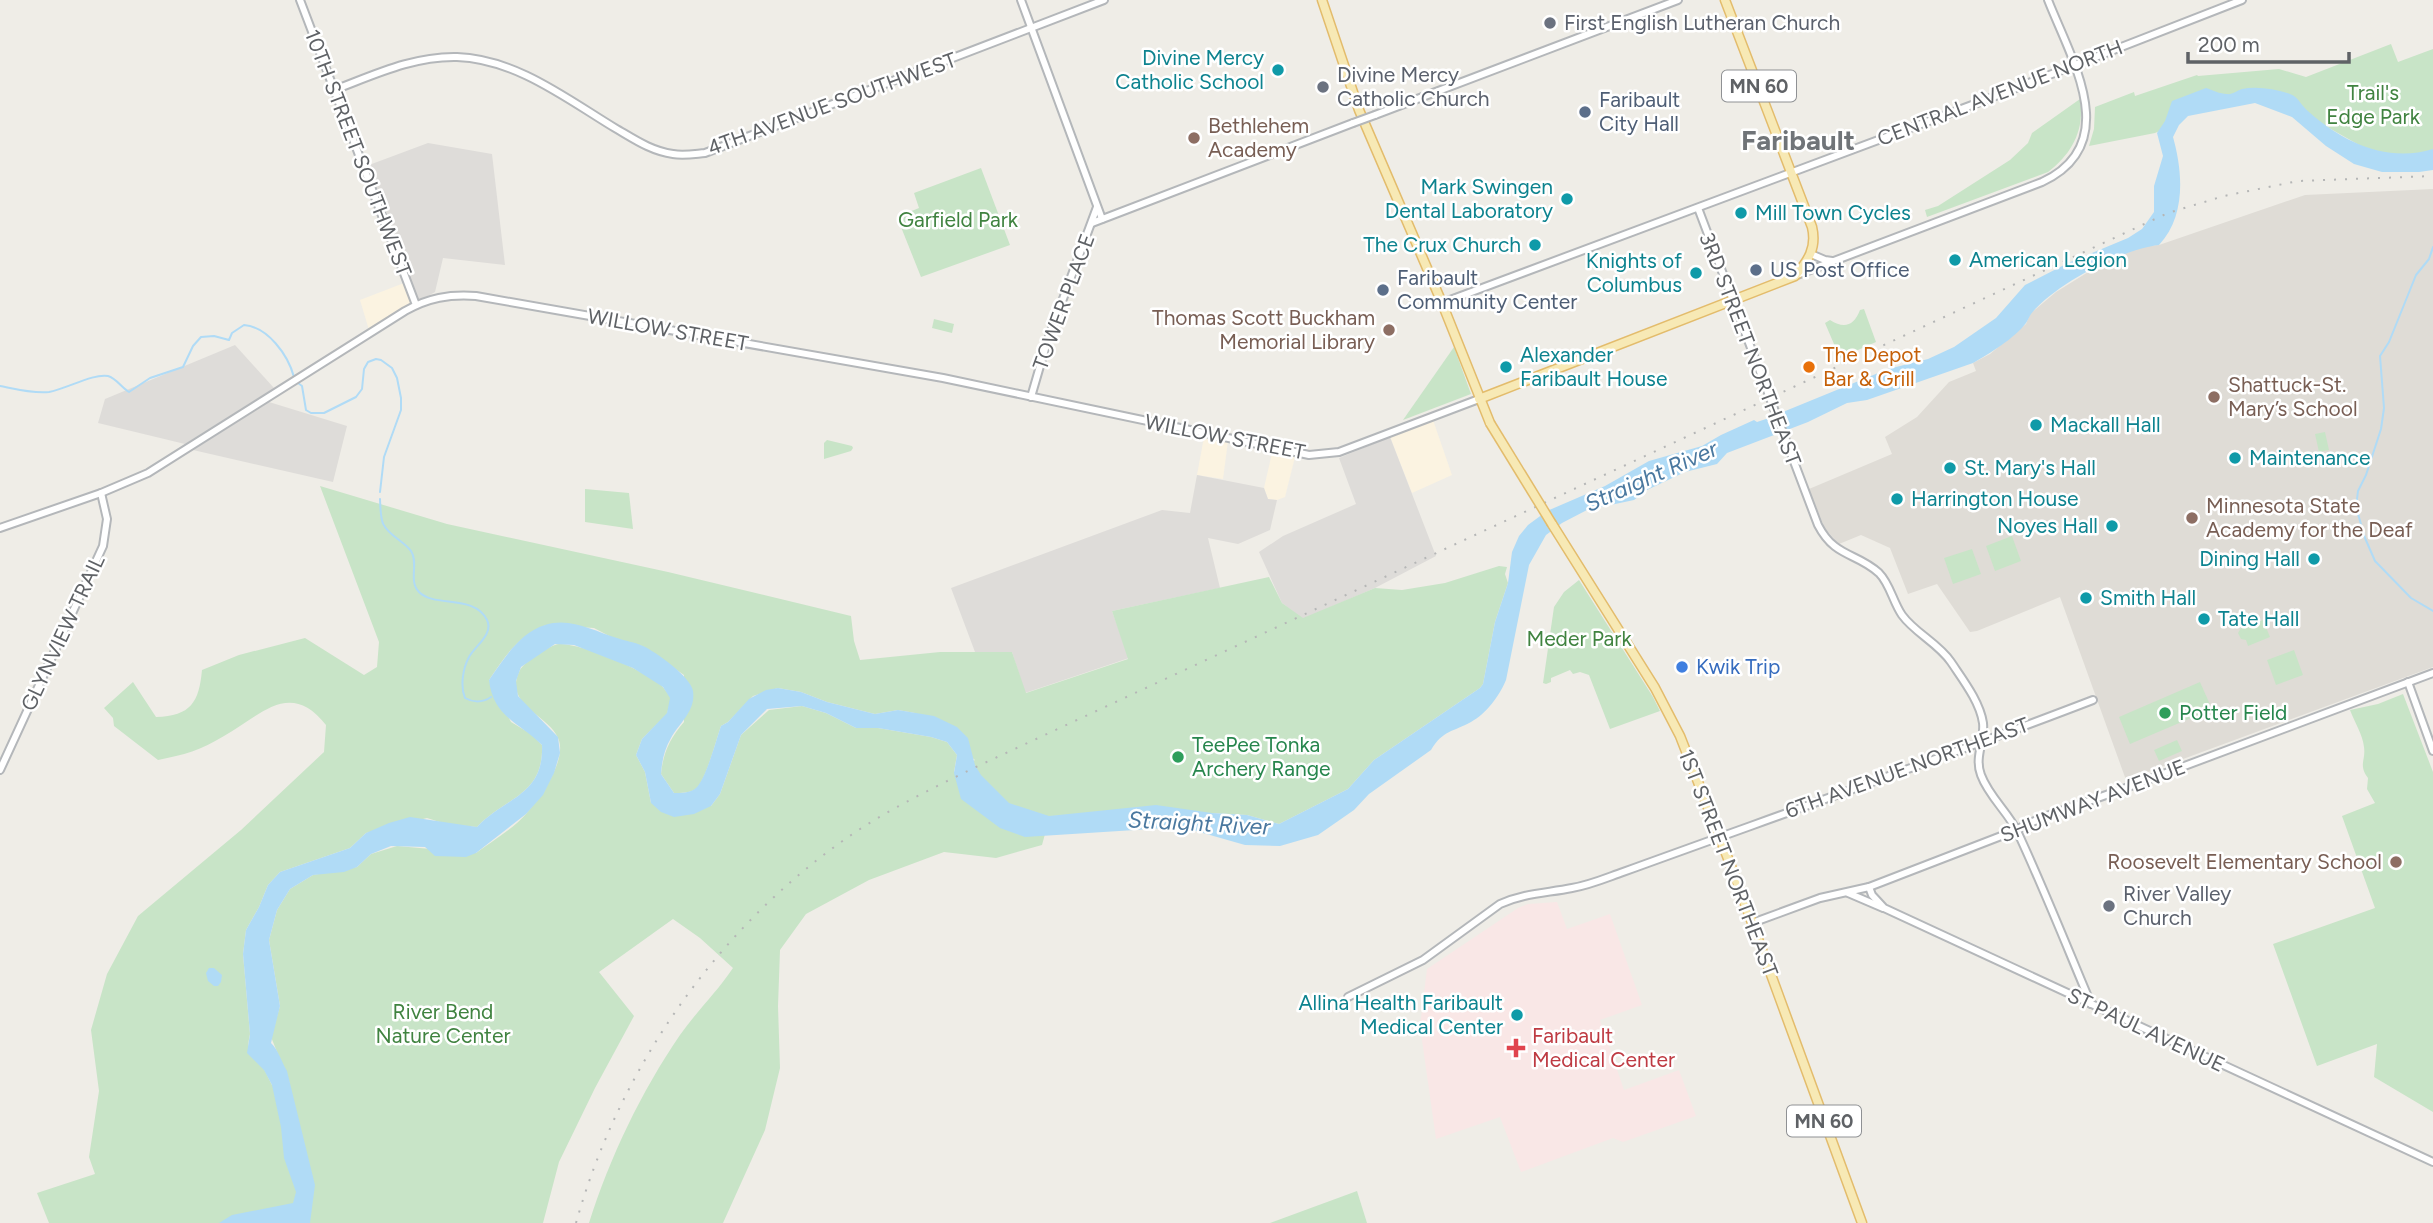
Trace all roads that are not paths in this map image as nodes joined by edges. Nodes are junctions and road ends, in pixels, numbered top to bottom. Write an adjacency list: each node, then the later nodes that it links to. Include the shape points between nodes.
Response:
1 (300, 0): 11 (street, 10TH STREET SOUTHWEST)
2 (1021, 0): 9 (street)
3 (1104, 0): 9 (street, 4TH AVENUE SOUTHWEST)
4 (1322, 0): 21 (main road, via 1359,110)
5 (1678, 0): 15 (street, bridge)
6 (1725, 0): 12 (main road, MN 60)
7 (2048, 0): 10 (street)
8 (2242, 0): 10 (street, CENTRAL AVENUE NORTH)
9 (1032, 29): 11 (street, 4TH AVENUE SOUTHWEST, via 690,155 648,147 534,79 494,63 450,57 423,59); 13 (street)
10 (2074, 66): 12 (street, CENTRAL AVENUE NORTH); 18 (street, via 2087,123 2081,146 2062,170 2042,182)
11 (334, 90): 22 (street, 10TH STREET SOUTHWEST)
12 (1791, 172): 14 (street, CENTRAL AVENUE NORTH); 17 (main road, MN 60, via 1812,227)
13 (1097, 208): 15 (street); 16 (street, TOWER PLACE)
14 (1698, 208): 20 (street, 3RD STREET NORTHEAST); 21 (street, CENTRAL AVENUE NORTH)
15 (1102, 219): 16 (street)
16 (1092, 223): 23 (street, TOWER PLACE)
17 (1811, 254): 18 (street); 19 (main road)
18 (1838, 261): 19 (street)
19 (1795, 276): 20 (main road)
20 (1731, 300): 24 (main road); 30 (street, 3RD STREET NORTHEAST, via 1824,538 1843,554 1877,571 1910,625 1949,658 1981,714)
21 (1442, 303): 24 (main road)
22 (416, 305): 23 (street, WILLOW STREET, via 446,296 476,296); 25 (street, WILLOW STREET, via 161,465)
23 (1031, 397): 24 (street, WILLOW STREET, via 1309,455 1339,452)
24 (1479, 399): 34 (main road, 1ST STREET NORTHEAST / MN 60, bridge, via 1671,717)
25 (101, 493): 26 (street, WILLOW STREET); 32 (street, GLYNVIEW TRAIL, via 107,519 103,546)
26 (0, 528)
27 (2433, 673): 28 (street, SHUMWAY AVENUE)
28 (2408, 682): 31 (street); 33 (street, SHUMWAY AVENUE)
29 (2093, 700): 30 (street, 6TH AVENUE NORTHEAST)
30 (1980, 743): 33 (street, 3RD STREET NORTHEAST, via 1980,774); 34 (street, 6TH AVENUE NORTHEAST)
31 (2433, 751)
32 (0, 770)
33 (2017, 830): 35 (street, SHUMWAY AVENUE); 40 (street, 3RD STREET NORTHEAST)
34 (1720, 836): 38 (main road, 1ST STREET NORTHEAST / MN 60); 39 (street, 6TH AVENUE NORTHEAST, via 1586,885 1531,893 1500,904 1423,960)
35 (1869, 887): 36 (street, SHUMWAY AVENUE); 37 (street, ST PAUL AVENUE)
36 (1846, 892): 37 (street); 38 (street, SHUMWAY AVENUE)
37 (1884, 908): 40 (street, ST PAUL AVENUE)
38 (1752, 923): 42 (main road, 1ST STREET NORTHEAST / MN 60)
39 (1348, 997)
40 (2091, 1004): 41 (street, ST PAUL AVENUE)
41 (2433, 1162)
42 (1862, 1223)

